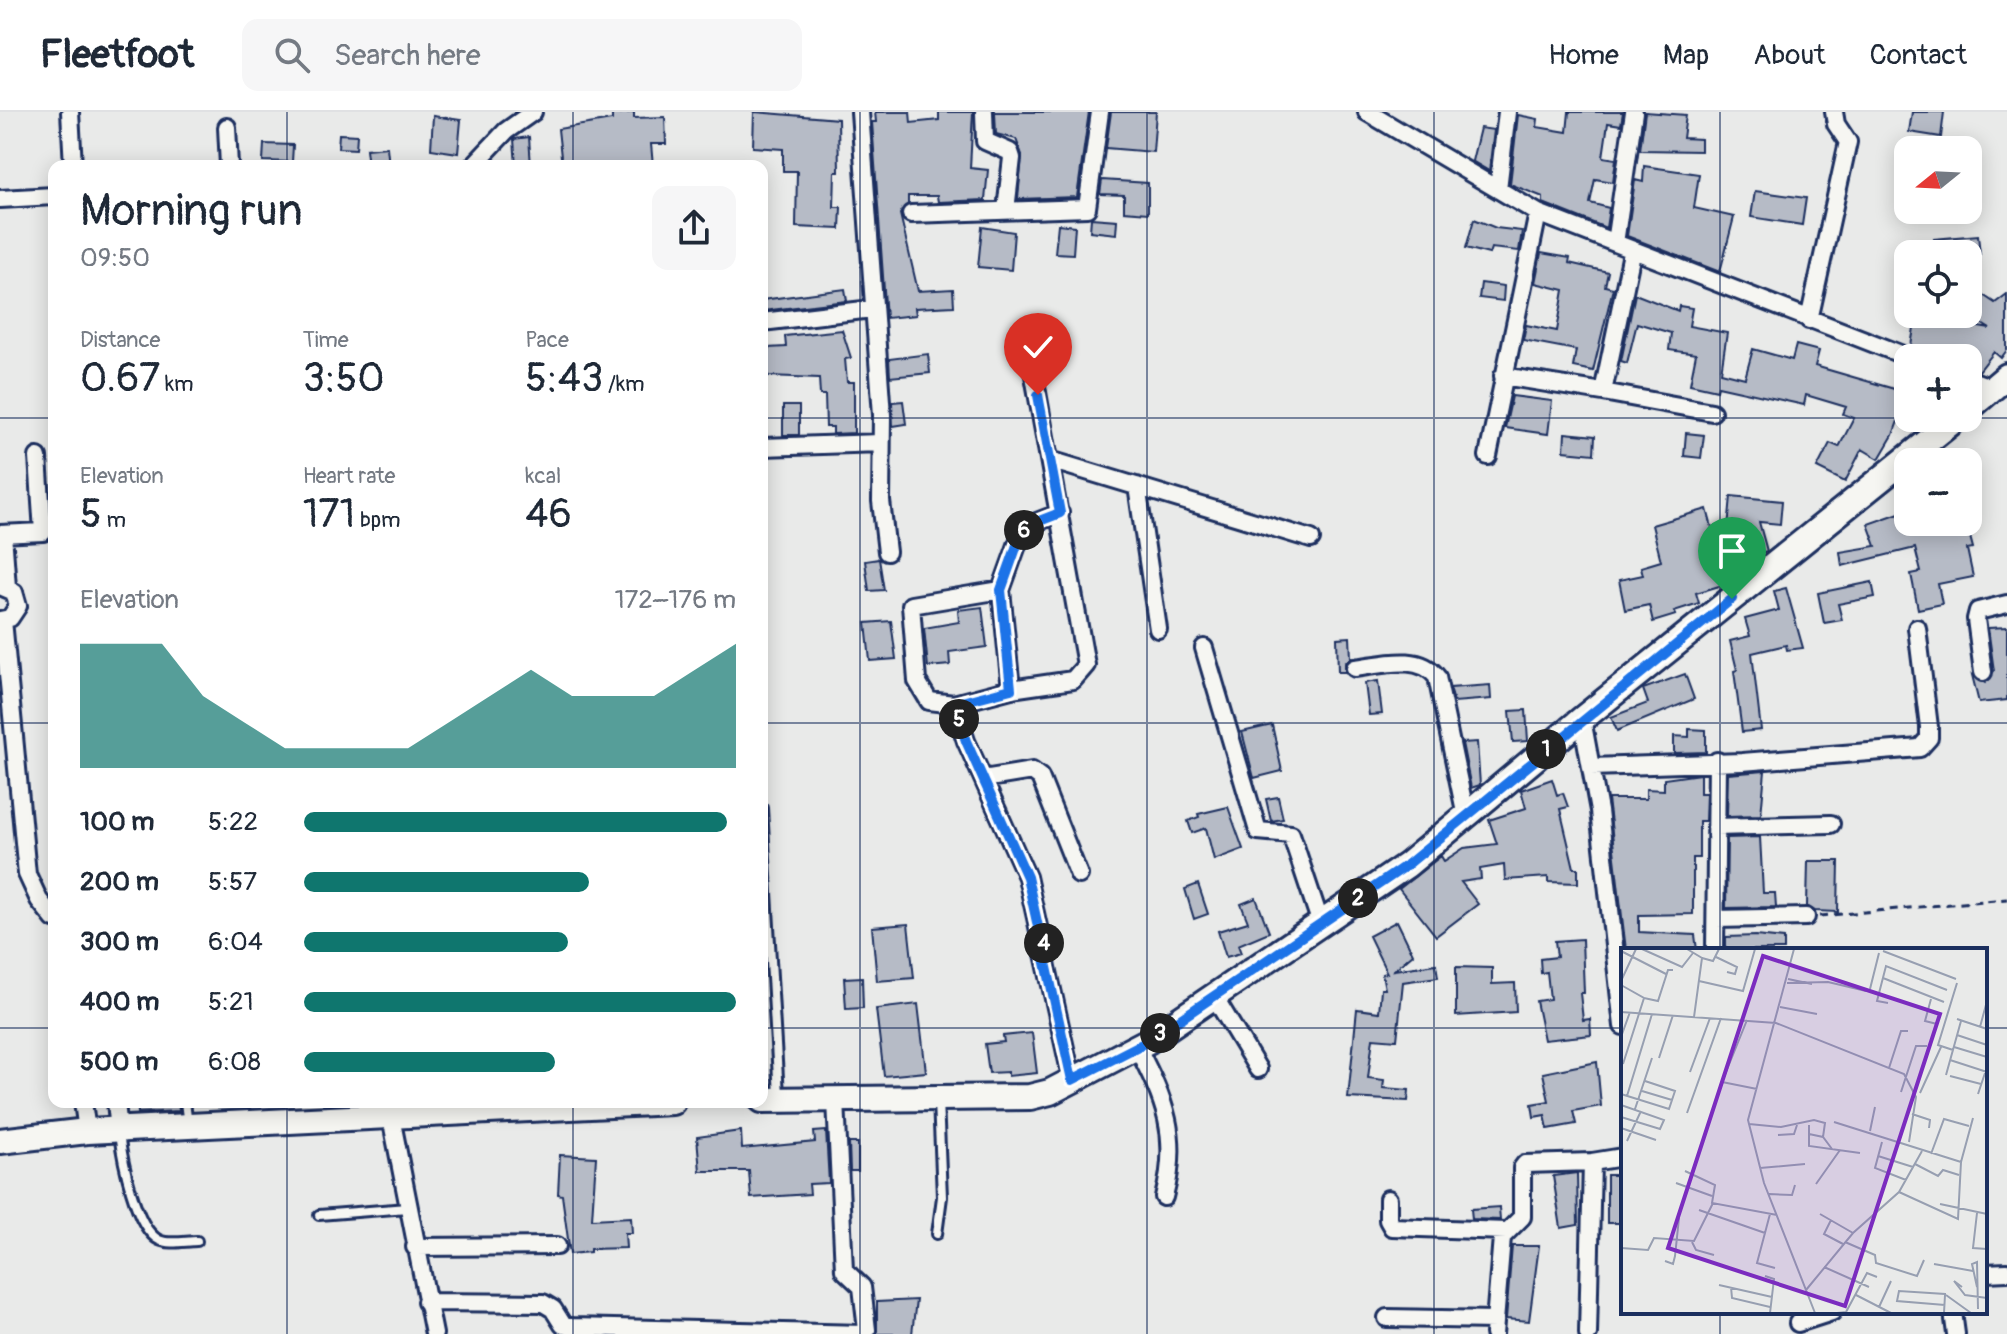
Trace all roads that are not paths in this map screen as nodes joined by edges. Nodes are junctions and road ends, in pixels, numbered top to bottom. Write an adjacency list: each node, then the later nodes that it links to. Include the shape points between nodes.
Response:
1 (70, 112): 11 (street)
2 (533, 112): 13 (street)
3 (860, 112): 22 (street)
4 (984, 112): 17 (street, via 985,141 1010,152 1012,158)
5 (1100, 112): 17 (street, via 1087,208)
6 (1367, 112): 14 (street)
7 (1507, 112): 14 (street)
8 (1634, 112): 20 (street)
9 (1834, 112): 23 (street, via 1848,142)
10 (227, 127): 12 (street)
11 (73, 160)
12 (229, 160)
13 (479, 160)
14 (1498, 189): 18 (street)
15 (48, 196): 16 (street)
16 (0, 199)
17 (1006, 210): 19 (street)
18 (1538, 213): 20 (street); 27 (street)
19 (911, 214)
20 (1615, 243): 21 (street)
21 (1632, 253): 23 (street); 29 (street)
22 (872, 309): 24 (street); 33 (street)
23 (1809, 320): 26 (street)
24 (768, 321)
25 (1026, 331): 37 (street)
26 (1894, 352)
27 (1503, 376): 29 (street); 35 (street)
28 (2000, 382): 30 (main road)
29 (1603, 392): 31 (street)
30 (1982, 397)
31 (1712, 412)
32 (1940, 432): 54 (main road)
33 (881, 443): 34 (street); 42 (street)
34 (768, 447)
35 (1488, 456)
36 (38, 457): 40 (street, via 43,532)
37 (1050, 460): 38 (street); 39 (street)
38 (1137, 486): 41 (street); 48 (street)
39 (1060, 513): 44 (street, via 1029,525 1021,534); 52 (street, via 1086,665 1073,680)
40 (1, 534): 43 (street)
41 (1311, 539)
42 (887, 552)
43 (4, 587): 46 (street, via 18,606)
44 (1001, 590): 52 (street); 53 (street, via 911,605 917,681 929,701)
45 (2007, 604): 51 (street, via 1978,611)
46 (1, 620): 62 (street, via 27,874)
47 (1917, 628): 55 (street, via 1929,727 1926,745 1872,754)
48 (1158, 629)
49 (1204, 648): 65 (street, via 1258,831 1291,834)
50 (1355, 668): 58 (street, via 1411,662 1429,667 1437,677)
51 (1983, 672)
52 (1011, 689): 53 (street)
53 (954, 704): 57 (street)
54 (1582, 719): 56 (street); 58 (main road)
55 (1717, 761): 56 (street); 60 (street)
56 (1591, 767): 69 (street)
57 (983, 779): 61 (street, via 1032,771 1040,777); 72 (street, via 1027,877)
58 (1466, 816): 65 (main road, via 1407,865)
59 (1831, 824): 60 (street)
60 (1716, 827): 64 (street)
61 (1079, 875)
62 (48, 911)
63 (1806, 917): 64 (street)
64 (1716, 919): 66 (street)
65 (1321, 924): 67 (main road)
66 (1715, 948)
67 (1214, 996): 70 (main road); 71 (street)
68 (768, 1003): 73 (lane)
69 (1621, 1010)
70 (1137, 1047): 72 (main road); 88 (street, via 1168,1117 1170,1176)
71 (1258, 1069)
72 (1072, 1080): 75 (main road, via 1030,1097)
73 (771, 1100): 74 (main road)
74 (836, 1100): 75 (main road); 99 (street, via 844,1270 862,1287 867,1330 863,1334 571,1327 543,1303)
75 (938, 1100): 93 (lane, via 942,1197)
76 (84, 1108): 83 (street)
77 (117, 1108): 84 (street)
78 (186, 1108): 82 (lane)
79 (429, 1108): 80 (main road)
80 (388, 1109): 81 (main road); 90 (street)
81 (281, 1112): 82 (main road)
82 (188, 1127): 84 (main road)
83 (87, 1131): 84 (main road); 85 (main road)
84 (119, 1131): 94 (lane, via 128,1181 151,1234 166,1242)
85 (0, 1141)
86 (1621, 1157): 87 (street)
87 (1592, 1162): 92 (street, via 1525,1164 1520,1174 1522,1217); 106 (street)
88 (1164, 1197)
89 (1388, 1199): 92 (street, via 1392,1227)
90 (407, 1208): 91 (lane); 96 (street)
91 (319, 1215)
92 (1506, 1231): 104 (street)
93 (937, 1234)
94 (197, 1241)
95 (557, 1246): 96 (street)
96 (415, 1247): 99 (street)
97 (2007, 1272): 98 (street)
98 (1987, 1273)
99 (426, 1302): 105 (street)
100 (1826, 1314): 103 (street)
101 (1953, 1314): 107 (street)
102 (1387, 1318): 104 (street)
103 (1798, 1323)
104 (1494, 1327)
105 (434, 1334)
106 (1588, 1334)
107 (1956, 1334)

